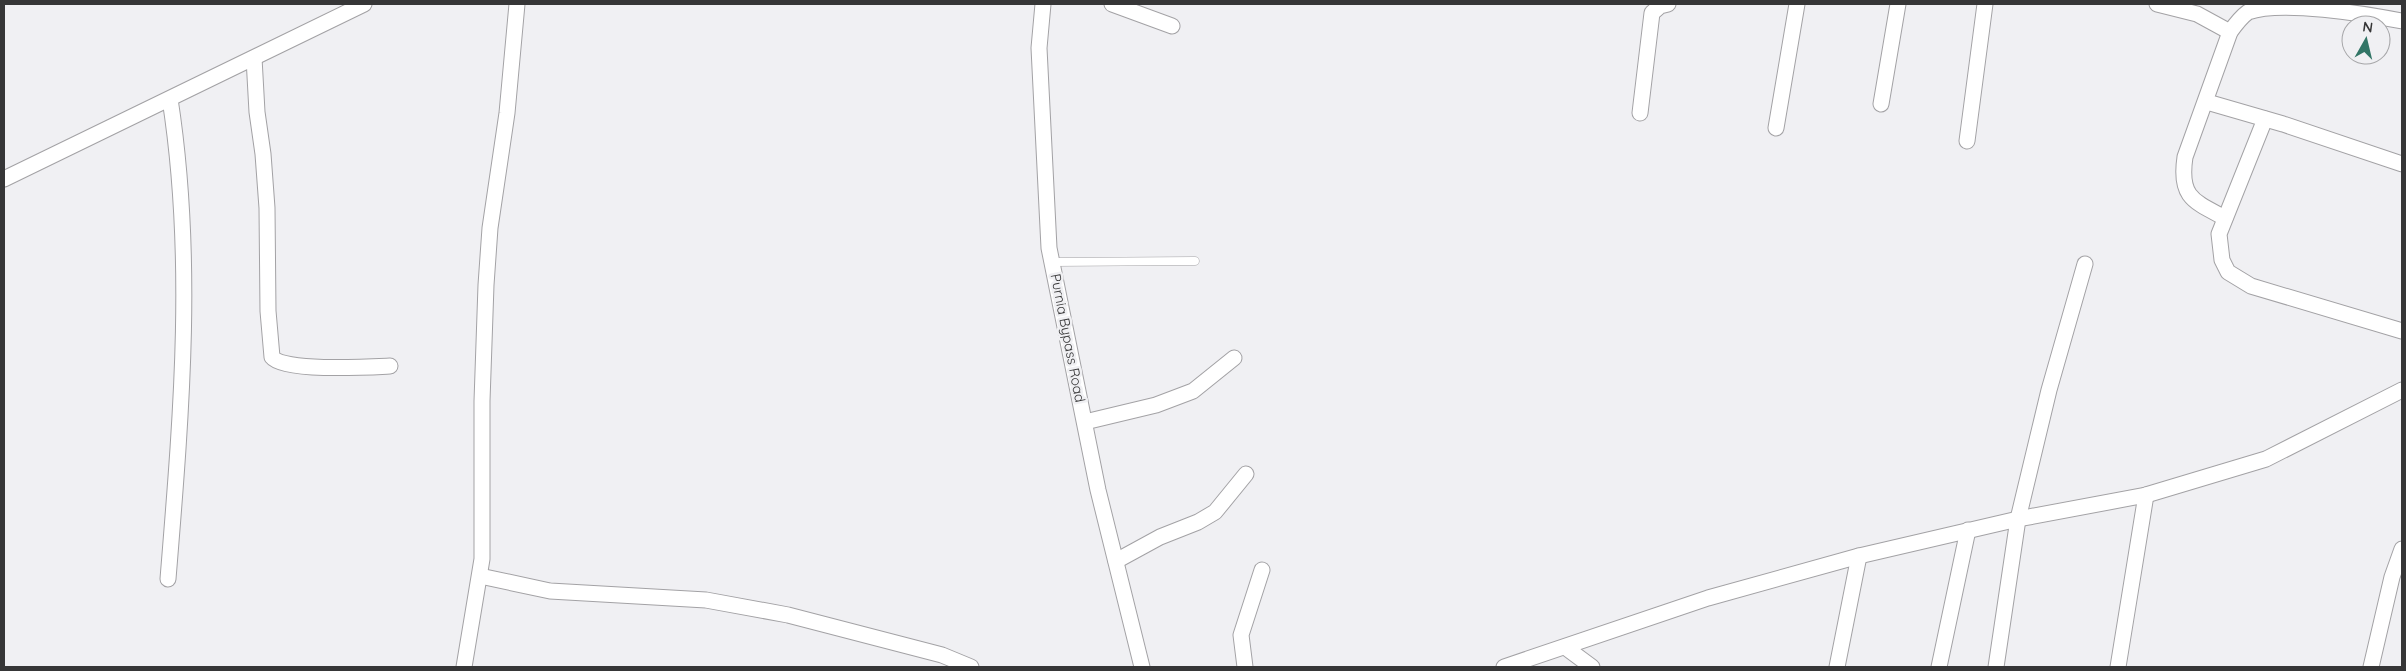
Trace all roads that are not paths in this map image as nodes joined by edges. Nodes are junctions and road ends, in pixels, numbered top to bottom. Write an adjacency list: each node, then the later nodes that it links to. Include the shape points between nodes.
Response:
1 (364, 4): 15 (street)
2 (517, 4): 42 (street, via 486,285)
3 (1043, 4): 27 (street, Purnia Bypass Road, via 1039,48)
4 (1112, 4): 13 (street)
5 (1668, 4): 19 (street, via 1660,6 1652,14)
6 (1798, 4): 21 (street)
7 (1898, 4): 18 (street)
8 (1985, 4): 22 (street)
9 (2157, 4): 14 (street, via 2197,14)
10 (2312, 4): 11 (street); 12 (street)
11 (2248, 8): 14 (street)
12 (2402, 21)
13 (1172, 26)
14 (2230, 32): 17 (street)
15 (254, 58): 16 (street); 31 (street, via 267,208 272,357 282,364)
16 (170, 99): 24 (street); 44 (street, via 182,191 185,308 179,448)
17 (2206, 102): 20 (street); 25 (street, via 2185,157 2182,174 2185,190 2192,200)
18 (1881, 104)
19 (1640, 113)
20 (2265, 119): 23 (street); 25 (street)
21 (1776, 128)
22 (1967, 141)
23 (2402, 164)
24 (4, 179)
25 (2225, 218): 29 (street, via 2219,234 2219,247 2228,272 2251,286)
26 (1195, 260): 27 (lane)
27 (1052, 262): 33 (street, Purnia Bypass Road)
28 (2084, 264): 36 (street)
29 (2402, 331)
30 (1234, 358): 33 (street, via 1193,392)
31 (390, 366)
32 (2402, 390): 35 (street, via 2266,459)
33 (1085, 422): 40 (street, Purnia Bypass Road)
34 (1246, 474): 40 (street, via 1215,512)
35 (2146, 495): 36 (street); 55 (street)
36 (2018, 518): 37 (street); 54 (street)
37 (1968, 530): 39 (street); 53 (street)
38 (2402, 550): 43 (street)
39 (1859, 556): 45 (street, via 1708,598); 52 (street)
40 (1116, 560): 48 (street, Purnia Bypass Road)
41 (1262, 570): 49 (street, via 1241,635)
42 (480, 576): 46 (street); 47 (street, via 550,591 706,600 788,615 942,655)
43 (2397, 578): 56 (street)
44 (168, 579)
45 (1565, 647): 50 (street); 51 (street)
46 (464, 667)
47 (971, 667)
48 (1142, 667)
49 (1245, 667)
50 (1504, 667)
51 (1592, 667)
52 (1837, 667)
53 (1939, 667)
54 (1996, 667)
55 (2118, 667)
56 (2371, 667)

